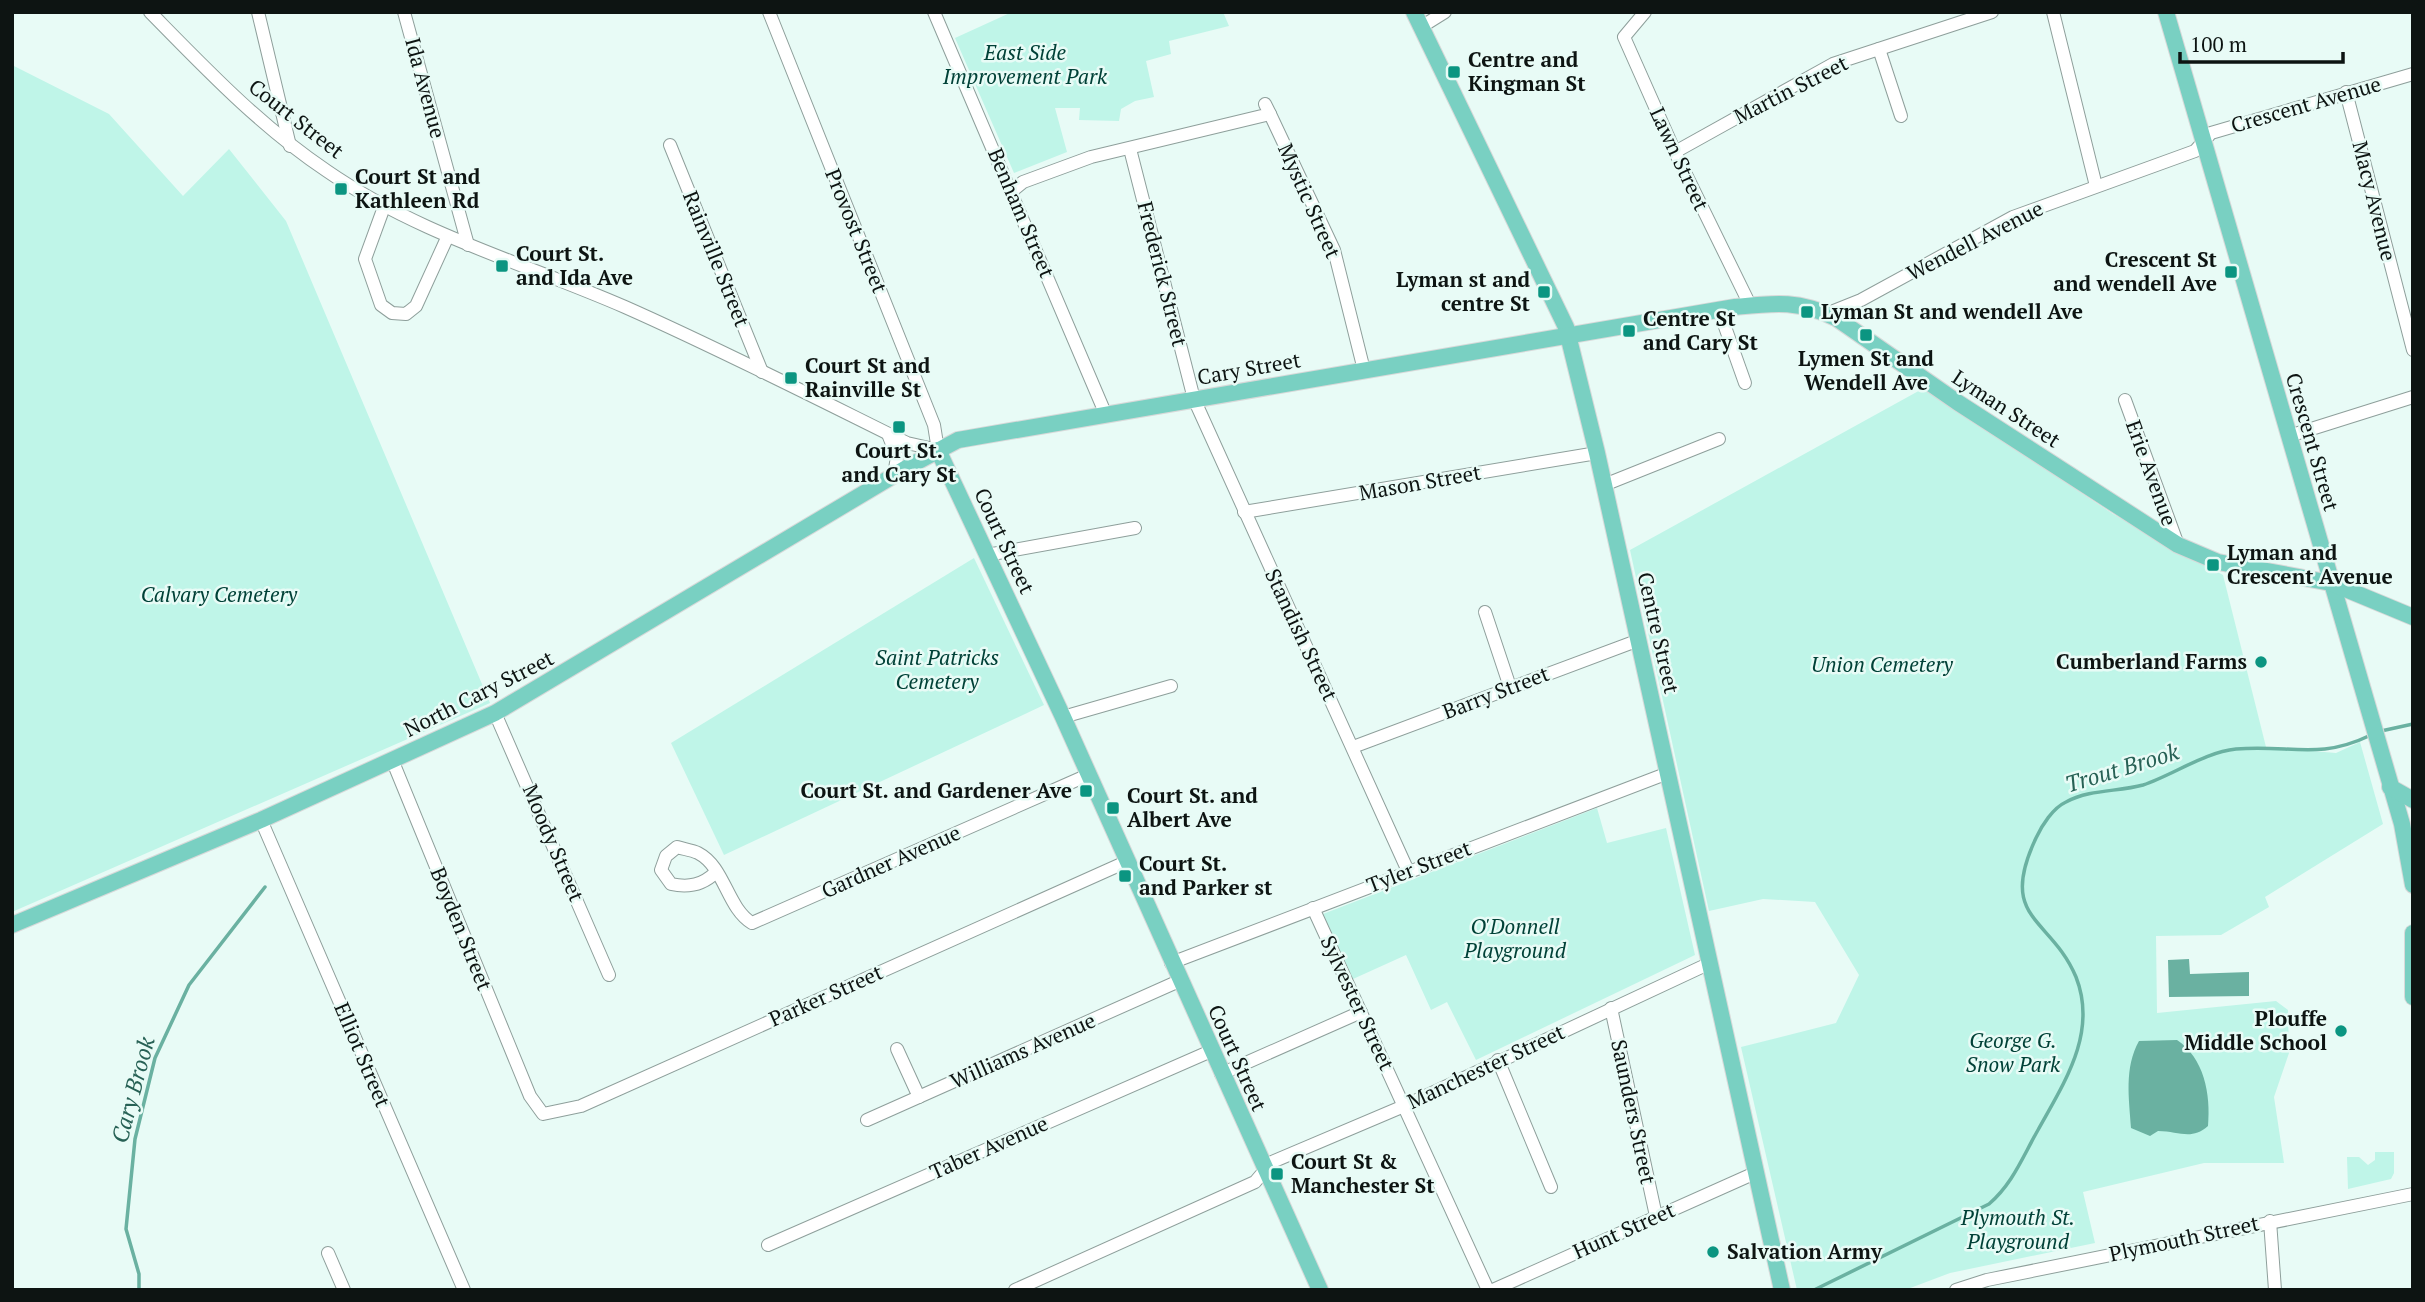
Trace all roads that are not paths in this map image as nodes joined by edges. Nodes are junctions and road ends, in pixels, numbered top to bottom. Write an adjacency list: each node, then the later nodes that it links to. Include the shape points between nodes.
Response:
1 (150, 12): 18 (street, Court Street, via 233,98)
2 (258, 12): 18 (street)
3 (404, 12): 25 (street, Ida Avenue)
4 (769, 12): 41 (street, Provost Street, via 934,425)
5 (934, 12): 22 (street, Benham Street)
6 (1445, 12): 11 (street)
7 (1992, 12): 12 (street, Martin Street)
8 (2053, 12): 21 (street)
9 (2166, 12): 16 (main road, Crescent Street)
10 (1643, 13): 20 (street, Lawn Street, via 1624,37)
11 (1418, 20): 29 (main road, Centre Street)
12 (1879, 49): 15 (street); 20 (street, Martin Street, via 1833,64)
13 (2413, 74): 14 (street, Crescent Avenue)
14 (2346, 92): 16 (street, Crescent Avenue, via 2211,133); 30 (street, Macy Avenue)
15 (1901, 116)
16 (2204, 142): 21 (street, Wendell Avenue, via 2195,151); 39 (main road, Crescent Street)
17 (670, 145): 32 (street, Rainville Street)
18 (290, 146): 23 (street, Court Street)
19 (1130, 149): 22 (street, via 1091,157 1023,182); 31 (street, Mystic Street, via 1267,109 1334,250); 35 (street, Frederick Street)
20 (1675, 152): 26 (street, Lawn Street)
21 (2096, 186): 28 (street, Wendell Avenue, via 2013,217 1861,300)
22 (1012, 191): 37 (street, Benham Street)
23 (384, 207): 24 (street, Court Street); 24 (street, via 365,259 381,305 392,313 406,314 416,306)
24 (447, 238): 25 (street, Court Street)
25 (468, 245): 32 (street, Court Street, via 625,307)
26 (1750, 305): 27 (main road, Lyman Street); 28 (main road, Lyman Street, via 1792,303)
27 (1719, 310): 29 (main road, Lyman Street); 33 (street)
28 (1826, 314): 47 (main road, Lyman Street)
29 (1568, 336): 31 (main road, Cary Street); 42 (main road, Centre Street)
30 (2413, 350)
31 (1364, 370): 35 (main road, Cary Street)
32 (762, 372): 38 (street, Court Street)
33 (1745, 383)
34 (2413, 397): 39 (street)
35 (1194, 399): 37 (main road, Cary Street); 45 (street, Standish Street)
36 (2124, 400): 47 (street, Erie Avenue)
37 (1106, 415): 41 (main road, Cary Street, via 968,438)
38 (888, 434): 41 (street, Court Street); 43 (street, via 897,454)
39 (2289, 436): 49 (main road, Crescent Street)
40 (1718, 439): 44 (street)
41 (938, 450): 43 (main road, North Cary Street); 48 (main road, Court Street)
42 (1597, 453): 44 (main road, Centre Street); 45 (street, Mason Street)
43 (894, 475): 55 (main road, North Cary Street)
44 (1604, 485): 52 (main road, Centre Street)
45 (1244, 512): 57 (street, Standish Street)
46 (1135, 527): 48 (street)
47 (2178, 545): 49 (main road, Lyman Street, via 2225,564)
48 (986, 555): 56 (main road, Court Street)
49 (2331, 583): 51 (main road, Lyman Street); 61 (main road, Crescent Street)
50 (1485, 612): 54 (street)
51 (2413, 617)
52 (1639, 640): 54 (street, Barry Street); 59 (main road, Centre Street)
53 (1171, 686): 56 (street)
54 (1510, 687): 57 (street, Barry Street)
55 (495, 713): 58 (main road, North Cary Street); 74 (street, Moody Street)
56 (1063, 717): 60 (main road, Court Street)
57 (1353, 747): 66 (street, Standish Street)
58 (393, 762): 63 (main road, North Cary Street); 83 (street, Boyden Street)
59 (1668, 773): 66 (street, Tyler Street); 73 (main road, Centre Street)
60 (1088, 775): 65 (main road, Court Street); 67 (street, Gardner Avenue, via 752,923 741,916)
61 (2390, 787): 62 (main road); 64 (main road, Crescent Street)
62 (2413, 800)
63 (261, 820): 70 (main road, North Cary Street); 96 (street, Elliot Street)
64 (2409, 830): 68 (main road, Crescent Street)
65 (1126, 862): 72 (main road, Court Street); 83 (street, Parker Street, via 581,1106 543,1114)
66 (1408, 871): 69 (street, Tyler Street)
67 (716, 872)
68 (2413, 885)
69 (1313, 908): 72 (street, Tyler Street); 78 (street, Sylvester Street)
70 (12, 925)
71 (2413, 933): 76 (main road)
72 (1171, 963): 75 (main road, Court Street)
73 (1708, 964): 77 (street, Manchester Street); 88 (main road, Centre Street)
74 (610, 975)
75 (1179, 981): 80 (main road, Court Street); 84 (street, Williams Avenue)
76 (2413, 997)
77 (1611, 1008): 81 (street, Manchester Street); 91 (street, Saunders Street)
78 (1361, 1012): 82 (street); 85 (street, Sylvester Street)
79 (897, 1049): 84 (street)
80 (1210, 1051): 82 (main road, Court Street); 93 (street, Taber Avenue)
81 (1498, 1060): 85 (street, Manchester Street); 89 (street)
82 (1221, 1074): 87 (main road, Court Street)
83 (530, 1096)
84 (919, 1097): 86 (street, Williams Avenue)
85 (1404, 1106): 87 (street, Manchester Street, via 1272,1162); 99 (street, Sylvester Street)
86 (867, 1120)
87 (1265, 1171): 97 (street, Manchester Street, via 1255,1182); 98 (main road, Court Street)
88 (1755, 1173): 91 (street, Hunt Street); 100 (main road, Centre Street)
89 (1551, 1187)
90 (2413, 1194): 92 (street, Plymouth Street)
91 (1656, 1216): 99 (street, Hunt Street)
92 (2270, 1221): 101 (street, Plymouth Street); 102 (street)
93 (768, 1245)
94 (328, 1253): 95 (street)
95 (344, 1290)
96 (464, 1290)
97 (1016, 1290)
98 (1320, 1290)
99 (1491, 1290)
100 (1782, 1290)
101 (1956, 1290)
102 (2275, 1290)

